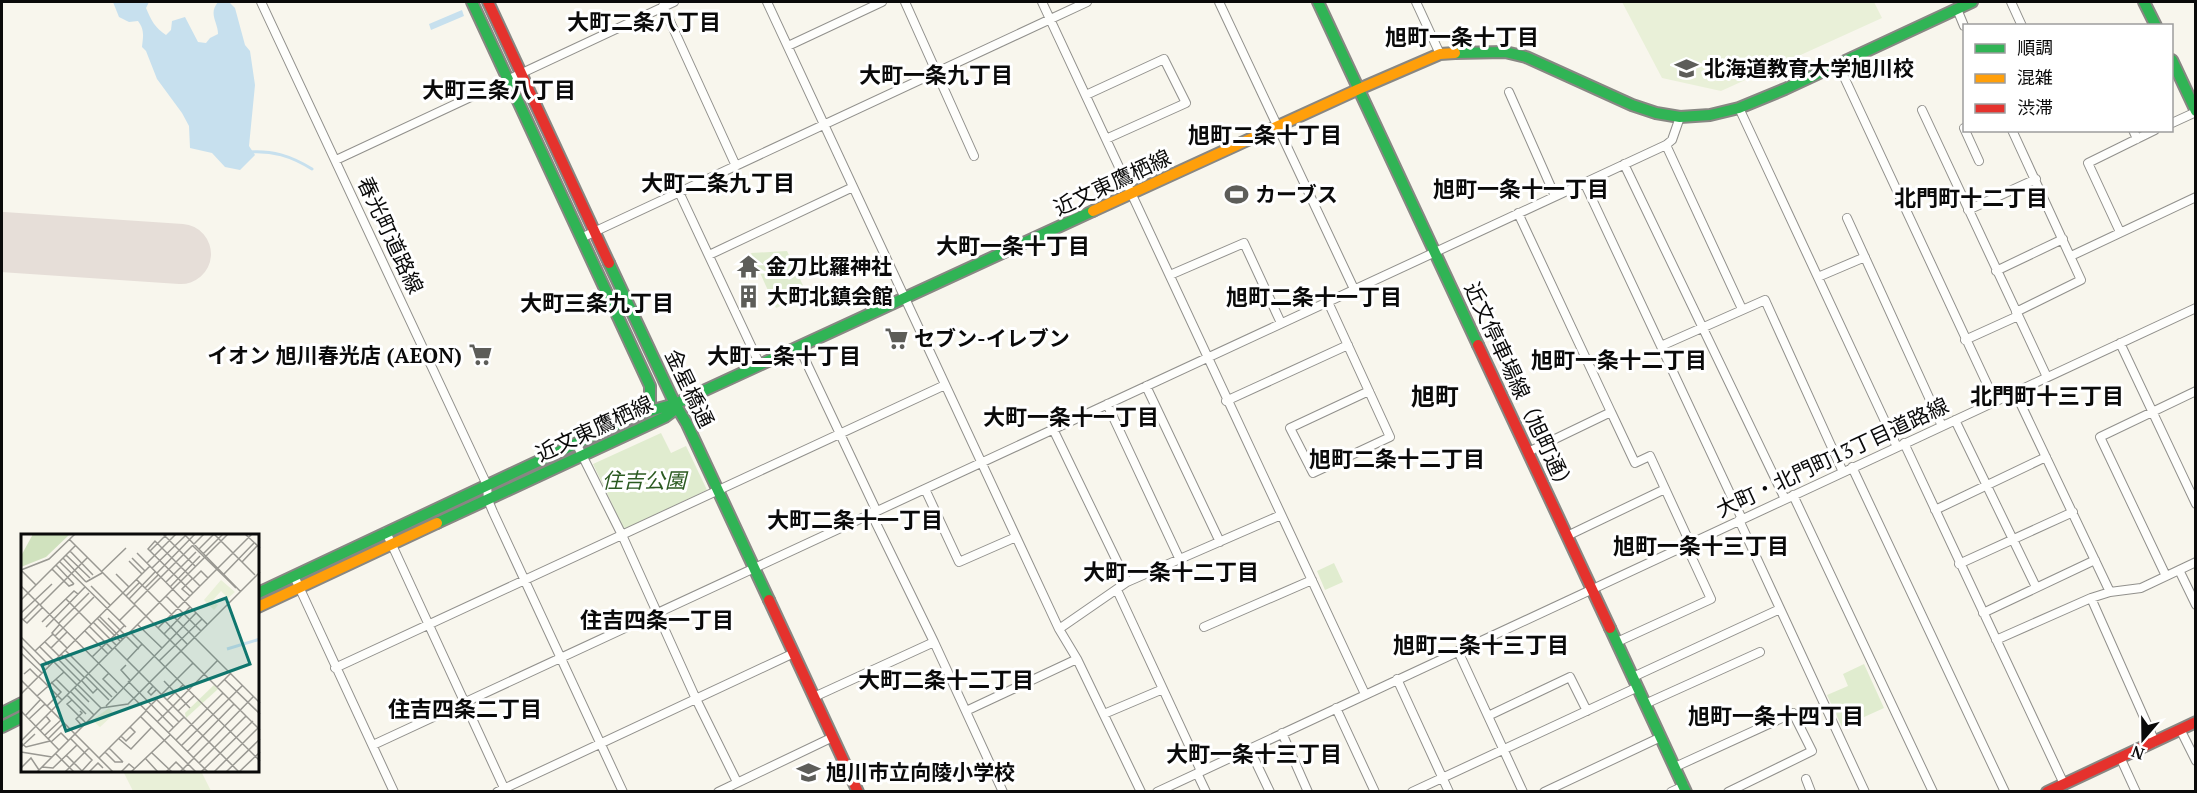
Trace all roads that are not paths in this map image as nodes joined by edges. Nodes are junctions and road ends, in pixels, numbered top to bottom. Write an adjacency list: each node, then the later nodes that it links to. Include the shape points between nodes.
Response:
1 (261, 2): 47 (street, 春光町道路線)
2 (472, 2): 28 (main road, 金星橋通)
3 (488, 2): 26 (main road, 金星橋通)
4 (674, 2): 16 (street)
5 (767, 2): 22 (street)
6 (882, 2): 22 (street)
7 (905, 2): 27 (street)
8 (1042, 2): 18 (street)
9 (1087, 2): 18 (street)
10 (1219, 2): 38 (street)
11 (1318, 2): 29 (main road, 近文停車場線（旭町通）)
12 (1416, 2): 23 (street)
13 (1972, 2): 17 (main road, 近文東鷹栖線)
14 (2011, 2): 20 (street)
15 (2144, 2): 21 (main road)
16 (663, 6): 26 (street); 50 (street)
17 (1957, 9): 19 (street); 25 (main road, 近文東鷹栖線)
18 (1049, 19): 27 (street); 31 (street)
19 (1964, 24)
20 (2021, 24)
21 (2155, 24)
22 (788, 46): 37 (street)
23 (1440, 54): 29 (main road, 近文東鷹栖線); 35 (main road, 近文東鷹栖線, via 1483,51 1526,57 1632,105)
24 (2173, 62): 32 (main road)
25 (1839, 64): 33 (main road, 近文東鷹栖線); 80 (street)
26 (522, 72): 28 (street); 61 (main road, 金星橋通)
27 (937, 72): 37 (street); 46 (street)
28 (508, 78): 47 (street); 63 (main road, 金星橋通)
29 (1359, 89): 38 (main road, 近文東鷹栖線); 65 (main road, 近文停車場線（旭町通）)
30 (1509, 92): 56 (street)
31 (1086, 95): 43 (street); 43 (street, via 1164,59 1186,103)
32 (2194, 106): 36 (street)
33 (1739, 108): 35 (main road, 近文東鷹栖線); 71 (street)
34 (1922, 110): 58 (street)
35 (1680, 117): 45 (street, via 1672,140)
36 (2173, 122)
37 (825, 124): 50 (street); 53 (street)
38 (1277, 127): 55 (main road, 近文東鷹栖線); 72 (street)
39 (1967, 132): 48 (street)
40 (2013, 132): 51 (street)
41 (2134, 132): 44 (street)
42 (2152, 132): 44 (street)
43 (1106, 139): 55 (street)
44 (2137, 139): 62 (street, via 2088,163)
45 (1666, 145): 49 (street); 76 (street)
46 (974, 156)
47 (336, 160): 114 (street, 春光町道路線)
48 (1979, 161)
49 (1624, 164): 52 (street); 79 (street)
50 (736, 166): 54 (street)
51 (2036, 179): 58 (street); 64 (street)
52 (1584, 182): 56 (street); 83 (street)
53 (854, 187): 66 (street); 73 (street)
54 (680, 192): 61 (street); 66 (street)
55 (1131, 194): 70 (street); 73 (main road, 近文東鷹栖線)
56 (1555, 195): 59 (street)
57 (2196, 196): 62 (street)
58 (1968, 210): 69 (street)
59 (1518, 213): 65 (street); 98 (street)
60 (1847, 218): 68 (street)
61 (595, 232): 63 (street); 96 (main road, 金星橋通)
62 (2120, 232): 67 (street)
63 (581, 238): 89 (main road, 金星橋通)
64 (2064, 239): 67 (street); 69 (street)
65 (1435, 252): 72 (street); 107 (main road, 近文停車場線（旭町通）)
66 (709, 255): 86 (street)
67 (2071, 256): 77 (street, via 2081,280)
68 (1864, 257): 71 (street); 102 (street)
69 (1996, 271): 77 (street)
70 (1170, 275): 78 (street, via 1244,243); 85 (street)
71 (1818, 277): 106 (street)
72 (1354, 289): 74 (street)
73 (906, 297): 84 (main road, 近文東鷹栖線); 88 (street)
74 (1328, 302): 78 (street); 82 (street)
75 (2196, 308): 81 (street, 大町・北門町13丁目道路線)
76 (1742, 309): 79 (street); 112 (street, via 1765,300)
77 (2017, 314): 80 (street); 87 (street)
78 (1281, 323): 85 (street)
79 (1702, 328): 83 (street); 119 (street)
80 (1965, 340): 95 (street)
81 (2120, 343): 87 (street, 大町・北門町13丁目道路線); 99 (street)
82 (1348, 345): 91 (street); 94 (street)
83 (1661, 346): 126 (street)
84 (799, 347): 86 (main road, 近文東鷹栖線); 104 (street)
85 (1207, 358): 90 (street); 94 (street)
86 (760, 365): 96 (main road, 近文東鷹栖線)
87 (2047, 377): 93 (street, 大町・北門町13丁目道路線)
88 (945, 385): 104 (street); 110 (street)
89 (650, 386): 96 (main road); 100 (main road, 金星橋通, via 653,396)
90 (1146, 386): 97 (street); 132 (street)
91 (1369, 391): 91 (street, via 1290,428 1313,473 1390,437)
92 (2196, 391): 99 (street)
93 (2015, 392): 95 (street, 大町・北門町13丁目道路線); 109 (street)
94 (1226, 401): 125 (street)
95 (1995, 401): 101 (street, 大町・北門町13丁目道路線)
96 (675, 404): 100 (main road, 近文東鷹栖線); 108 (main road, 近文東鷹栖線, via 666,417); 117 (main road, 金星橋通)
97 (1107, 404): 103 (street); 135 (street)
98 (1611, 412): 107 (street); 116 (street, via 1635,463 1650,456)
99 (2153, 412): 121 (street); 142 (street, via 2100,437)
100 (639, 414): 105 (main road, 近文東鷹栖線)
101 (1955, 420): 102 (street, 大町・北門町13丁目道路線); 113 (street)
102 (1942, 426): 106 (street, 大町・北門町13丁目道路線)
103 (1053, 429): 110 (street); 145 (street)
104 (841, 434): 117 (street); 123 (street)
105 (576, 443): 108 (street); 114 (main road, 近文東鷹栖線)
106 (1900, 445): 111 (street, 大町・北門町13丁目道路線); 122 (street)
107 (1528, 452): 129 (main road, 近文停車場線（旭町通）)
108 (582, 455): 120 (main road, 近文東鷹栖線); 128 (street)
109 (2046, 457): 113 (street); 124 (street)
110 (982, 461): 115 (street); 130 (street)
111 (1852, 468): 112 (street, 大町・北門町13丁目道路線); 229 (street)
112 (1843, 472): 118 (street, 大町・北門町13丁目道路線)
113 (1986, 484): 122 (street); 131 (street)
114 (487, 485): 120 (street); 127 (main road, 近文東鷹栖線)
115 (925, 489): 123 (street); 130 (street, via 959,562)
116 (1665, 489): 129 (street); 134 (street)
117 (718, 491): 128 (street); 139 (main road, 金星橋通)
118 (1793, 495): 119 (street, 大町・北門町13丁目道路線); 228 (street)
119 (1785, 499): 126 (street, 大町・北門町13丁目道路線)
120 (488, 500): 133 (main road, 近文東鷹栖線); 143 (street)
121 (2196, 504)
122 (1935, 510): 138 (street)
123 (874, 512): 139 (street); 162 (street)
124 (2073, 512): 131 (street); 136 (street)
125 (1281, 515): 132 (street); 144 (street)
126 (1740, 520): 134 (street, 大町・北門町13丁目道路線); 155 (street)
127 (386, 532): 133 (street); 141 (main road, 近文東鷹栖線)
128 (622, 535): 143 (street); 157 (street)
129 (1567, 536): 148 (main road, 近文停車場線（旭町通）)
130 (1016, 537): 160 (street)
131 (2012, 540): 138 (street); 146 (street)
132 (1220, 542): 135 (street)
133 (392, 544): 147 (main road, 近文東鷹栖線); 158 (street)
134 (1688, 544): 148 (street, 大町・北門町13丁目道路線); 163 (street, via 1711,599)
135 (1180, 560): 145 (street)
136 (2095, 560): 146 (street); 151 (street)
137 (2196, 562): 140 (street)
138 (1959, 564): 156 (street)
139 (754, 569): 157 (street); 166 (main road, 金星橋通)
140 (2179, 570): 142 (street); 153 (street)
141 (294, 576): 147 (street); 150 (main road, 近文東鷹栖線)
142 (2166, 576): 151 (street, via 2141,588)
143 (524, 579): 158 (street); 168 (street)
144 (1312, 580): 159 (street); 173 (street)
145 (1126, 582): 149 (street)
146 (2036, 587): 156 (street)
147 (299, 588): 154 (main road, 近文東鷹栖線); 169 (street)
148 (1592, 589): 163 (main road, 近文停車場線（旭町通）); 164 (street, 大町・北門町13丁目道路線)
149 (1117, 590): 160 (street); 172 (street)
150 (260, 592)
151 (2110, 592): 152 (street)
152 (2091, 598): 161 (street); 192 (street)
153 (2196, 605)
154 (260, 606)
155 (1780, 609): 171 (street); 227 (street)
156 (1983, 613): 161 (street)
157 (658, 614): 168 (street); 175 (street)
158 (428, 625): 169 (street); 177 (street)
159 (1204, 627)
160 (1059, 629): 167 (street)
161 (1996, 640): 205 (street)
162 (934, 642): 174 (street); 180 (street)
163 (1617, 642): 171 (main road, 近文停車場線（旭町通）)
164 (1458, 651): 170 (street, 大町・北門町13丁目道路線); 184 (street)
165 (1760, 652): 178 (street)
166 (794, 653): 174 (main road, 金星橋通); 175 (street)
167 (1077, 659): 180 (street); 183 (street)
168 (561, 660): 177 (street); 193 (street)
169 (335, 668): 194 (street)
170 (1397, 680): 173 (street, 大町・北門町13丁目道路線); 201 (street)
171 (1635, 682): 178 (main road, 近文停車場線（旭町通）); 181 (street)
172 (1163, 688): 183 (street); 200 (street)
173 (1365, 694): 179 (street, 大町・北門町13丁目道路線)
174 (814, 697): 190 (main road, 金星橋通)
175 (696, 699): 193 (street); 203 (street)
176 (21, 704): 182 (main road)
177 (466, 704): 194 (street); 207 (street)
178 (1646, 704): 191 (main road, 近文停車場線（旭町通）)
179 (1336, 708): 189 (street, 大町・北門町13丁目道路線); 218 (street)
180 (966, 711): 212 (street)
181 (1587, 711): 184 (street, via 1570,677); 196 (street)
182 (2, 713)
183 (1104, 714): 213 (street)
184 (1488, 716): 196 (street)
185 (21, 718): 187 (main road)
186 (2196, 722): 188 (main road)
187 (2, 727)
188 (2180, 729): 192 (main road); 198 (street)
189 (1282, 733): 195 (street, 大町・北門町13丁目道路線); 217 (street)
190 (833, 737): 203 (street); 211 (main road, 金星橋通)
191 (1661, 737): 199 (main road, 近文停車場線（旭町通）); 204 (street)
192 (2155, 742): 197 (main road)
193 (600, 743): 207 (street); 209 (street)
194 (373, 745): 208 (street)
195 (1249, 748): 200 (street, 大町・北門町13丁目道路線); 216 (street)
196 (1503, 750): 201 (street); 221 (street)
197 (2120, 757): 205 (main road); 231 (street)
198 (2196, 761)
199 (1675, 767): 206 (main road, 近文停車場線（旭町通）); 225 (street, via 1792,713 1812,751)
200 (1199, 772): 214 (street, 大町・北門町13丁目道路線); 215 (street)
201 (1442, 778): 219 (street); 220 (street)
202 (1806, 779): 226 (street)
203 (737, 782): 210 (street)
204 (1563, 783): 222 (street); 223 (street)
205 (2062, 787): 230 (main road)
206 (1685, 789): 224 (street)
207 (502, 790)
208 (394, 792)
209 (622, 792)
210 (718, 792)
211 (858, 792)
212 (1003, 792)
213 (1141, 792)
214 (1156, 792)
215 (1206, 792)
216 (1270, 792)
217 (1308, 792)
218 (1375, 792)
219 (1412, 792)
220 (1449, 792)
221 (1523, 792)
222 (1544, 792)
223 (1567, 792)
224 (1671, 792)
225 (1728, 792)
226 (1811, 792)
227 (1865, 792)
228 (1933, 792)
229 (2005, 792)
230 (2047, 792)
231 (2136, 792)

